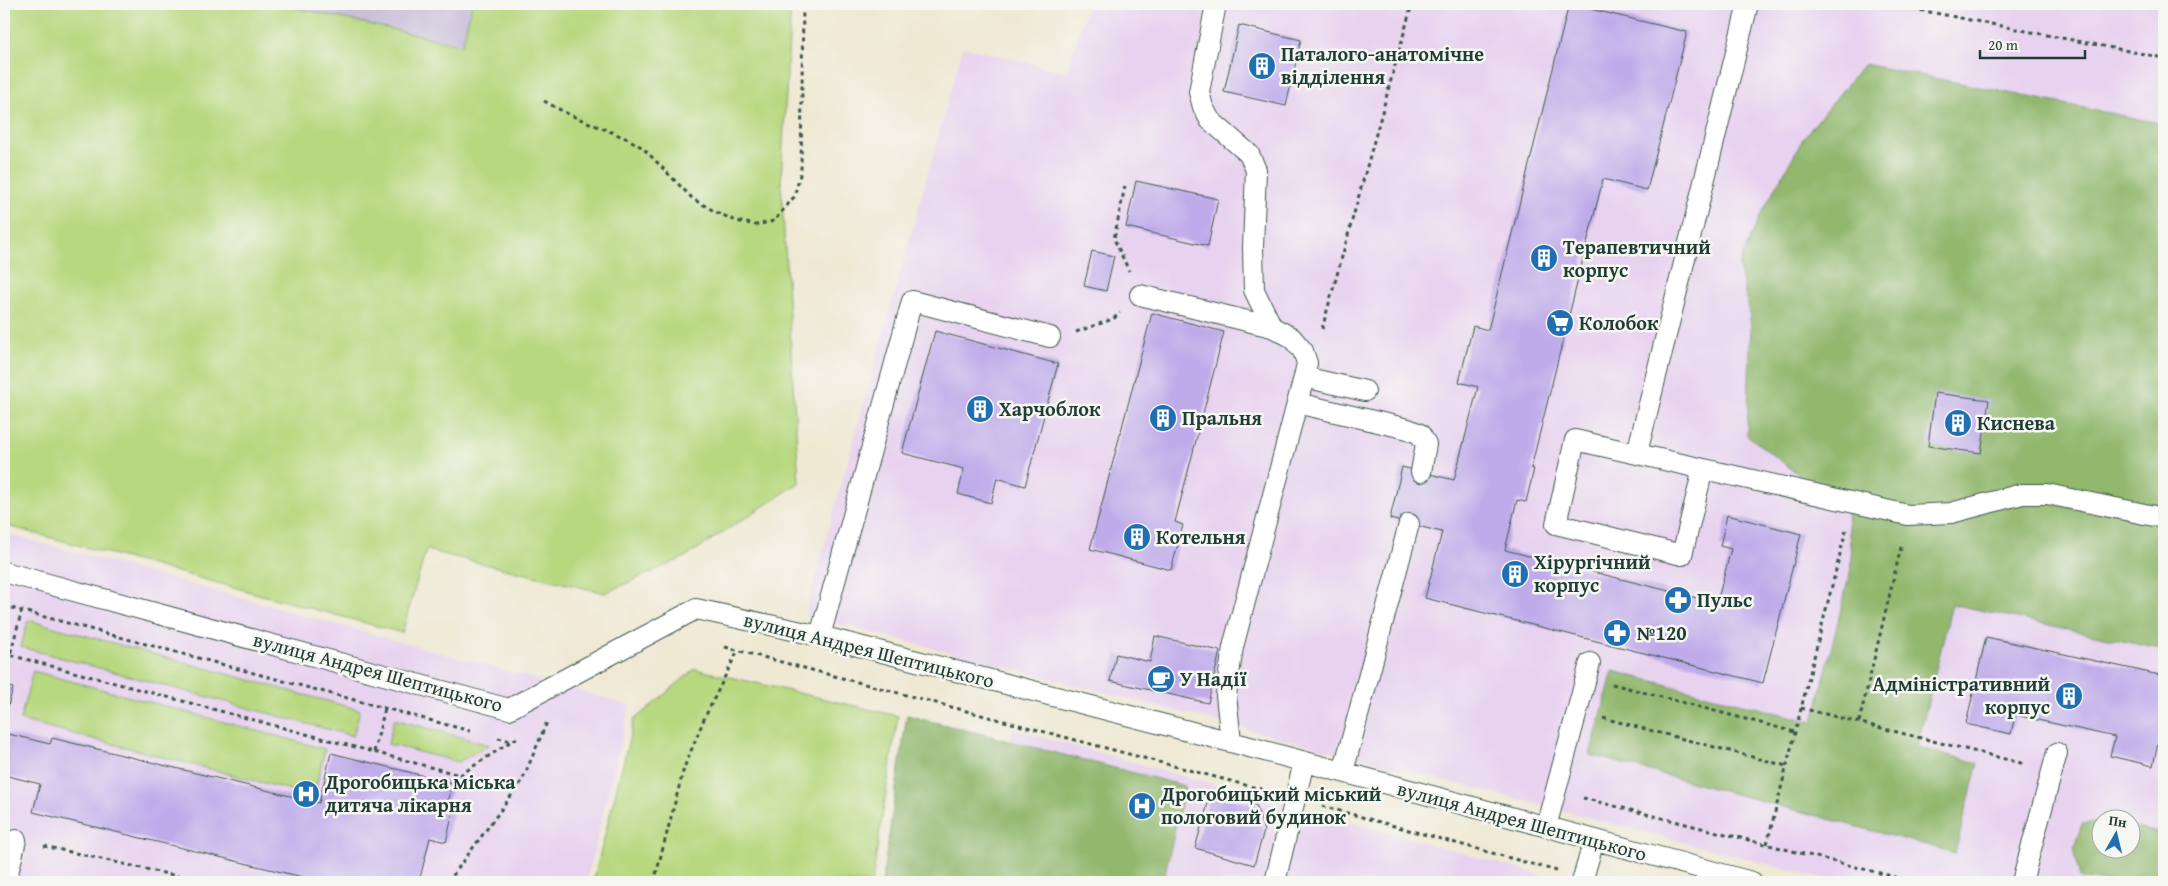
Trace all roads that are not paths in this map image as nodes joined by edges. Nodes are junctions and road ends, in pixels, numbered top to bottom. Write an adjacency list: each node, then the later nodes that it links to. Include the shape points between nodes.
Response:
1 (1216, 4): 4 (lane, via 1199,92 1210,120 1249,154 1256,170 1254,290)
2 (1748, 4): 9 (lane)
3 (1140, 295): 4 (lane)
4 (1272, 327): 6 (lane, via 1291,337 1303,351)
5 (1050, 337): 15 (lane, via 912,301)
6 (1305, 367): 7 (lane); 8 (lane)
7 (1365, 391)
8 (1297, 403): 11 (lane, via 1420,434 1426,444); 17 (lane, via 1233,647 1226,695)
9 (1637, 453): 10 (lane); 10 (lane, via 1575,440 1556,524 1682,555)
10 (1703, 469): 12 (lane, via 1908,515 1951,513 2022,494 2039,494)
11 (1421, 472)
12 (2164, 518)
13 (1409, 524): 20 (lane)
14 (4, 572): 15 (lane, вулиця Андрея Шептицького, via 509,709 696,609)
15 (820, 636): 17 (lane, вулиця Андрея Шептицького)
16 (1588, 670): 21 (lane)
17 (1231, 742): 18 (lane, вулиця Андрея Шептицького)
18 (1304, 762): 20 (lane, вулиця Андрея Шептицького); 26 (lane)
19 (2055, 762): 28 (lane)
20 (1343, 772): 21 (lane, вулиця Андрея Шептицького)
21 (1546, 827): 23 (lane, вулиця Андрея Шептицького)
22 (16, 840): 25 (lane)
23 (1594, 840): 24 (lane); 27 (lane, вулиця Андрея Шептицького)
24 (1583, 880)
25 (6, 882)
26 (1275, 882)
27 (1752, 882)
28 (2022, 882)

